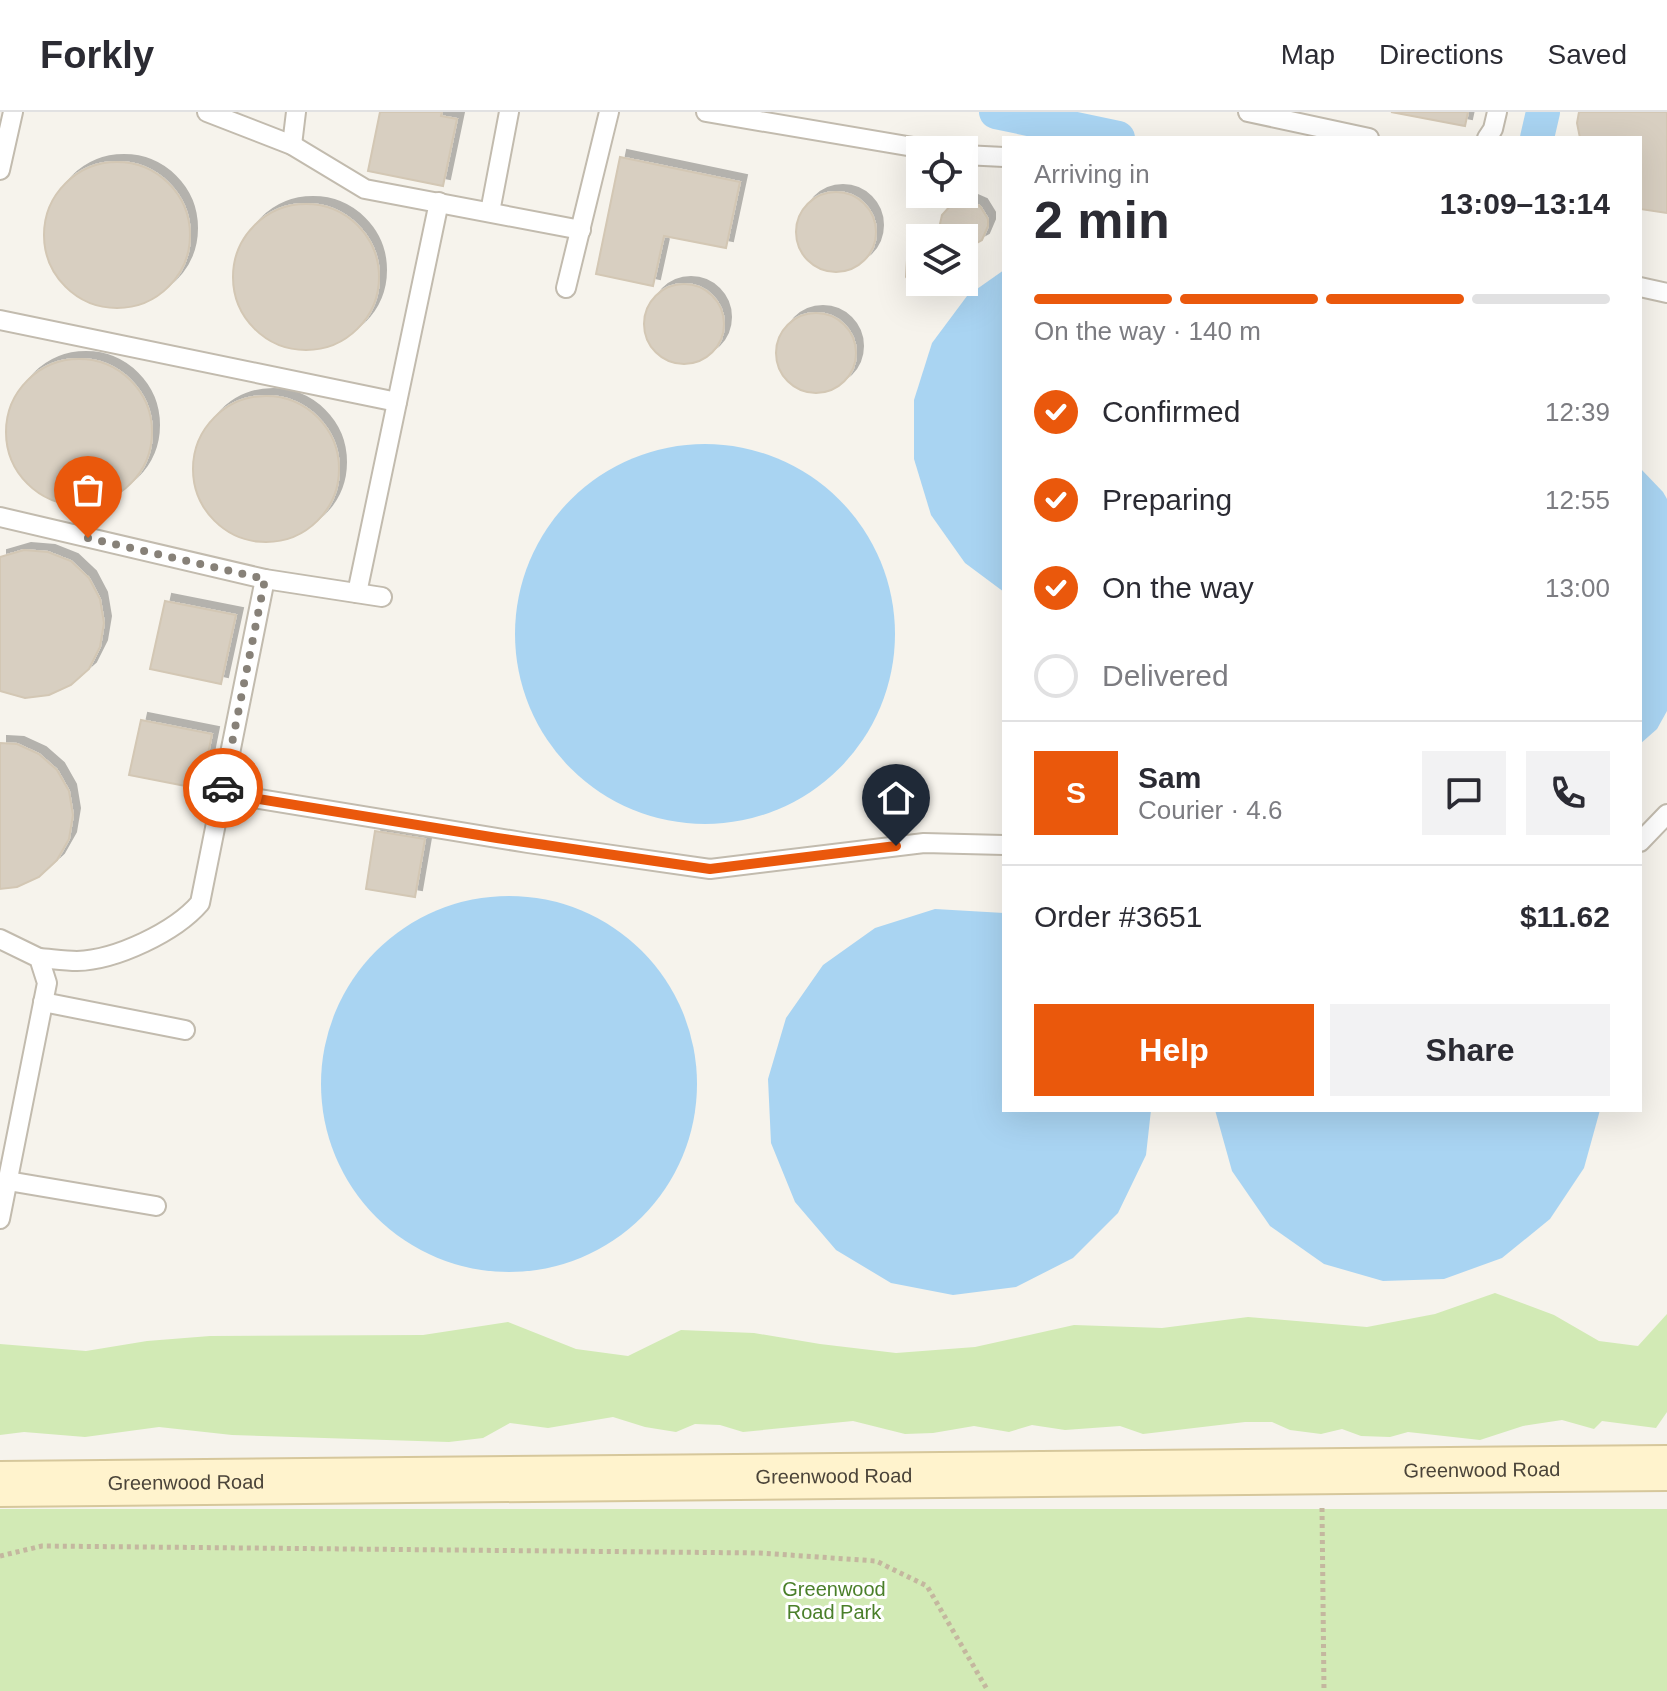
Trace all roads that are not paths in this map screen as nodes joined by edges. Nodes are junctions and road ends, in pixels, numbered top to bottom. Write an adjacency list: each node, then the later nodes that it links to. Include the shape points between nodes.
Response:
1 (13, 112): 16 (lane)
2 (207, 112): 12 (lane)
3 (296, 112): 12 (lane)
4 (509, 112): 18 (lane)
5 (609, 112): 19 (lane)
6 (706, 112): 13 (lane)
7 (1248, 112): 9 (lane)
8 (1497, 112): 11 (lane)
9 (1284, 129): 10 (lane)
10 (1350, 136)
11 (1488, 136)
12 (292, 145): 17 (lane, via 365,189)
13 (906, 146)
14 (978, 156): 15 (lane)
15 (1002, 157)
16 (0, 170)
17 (439, 202): 18 (lane); 24 (lane)
18 (490, 212): 19 (lane)
19 (581, 230): 21 (lane)
20 (1642, 287): 22 (lane)
21 (566, 288)
22 (1667, 293)
23 (0, 320): 24 (lane)
24 (397, 402): 27 (lane)
25 (0, 517): 26 (lane)
26 (265, 579): 27 (lane); 29 (lane)
27 (357, 593): 28 (lane)
28 (382, 597)
29 (222, 793): 32 (lane, via 710,869 924,843); 34 (lane, via 200,903 186,919 160,936 114,952 80,961)
30 (1667, 814): 31 (lane)
31 (1642, 840)
32 (1002, 845)
33 (0, 939): 34 (lane)
34 (39, 958): 35 (lane, via 47,983)
35 (43, 1002): 36 (lane); 37 (lane)
36 (185, 1030)
37 (8, 1181): 38 (lane); 39 (lane)
38 (156, 1206)
39 (0, 1219)
40 (1667, 1468): 41 (street, Greenwood Road)
41 (0, 1484)

